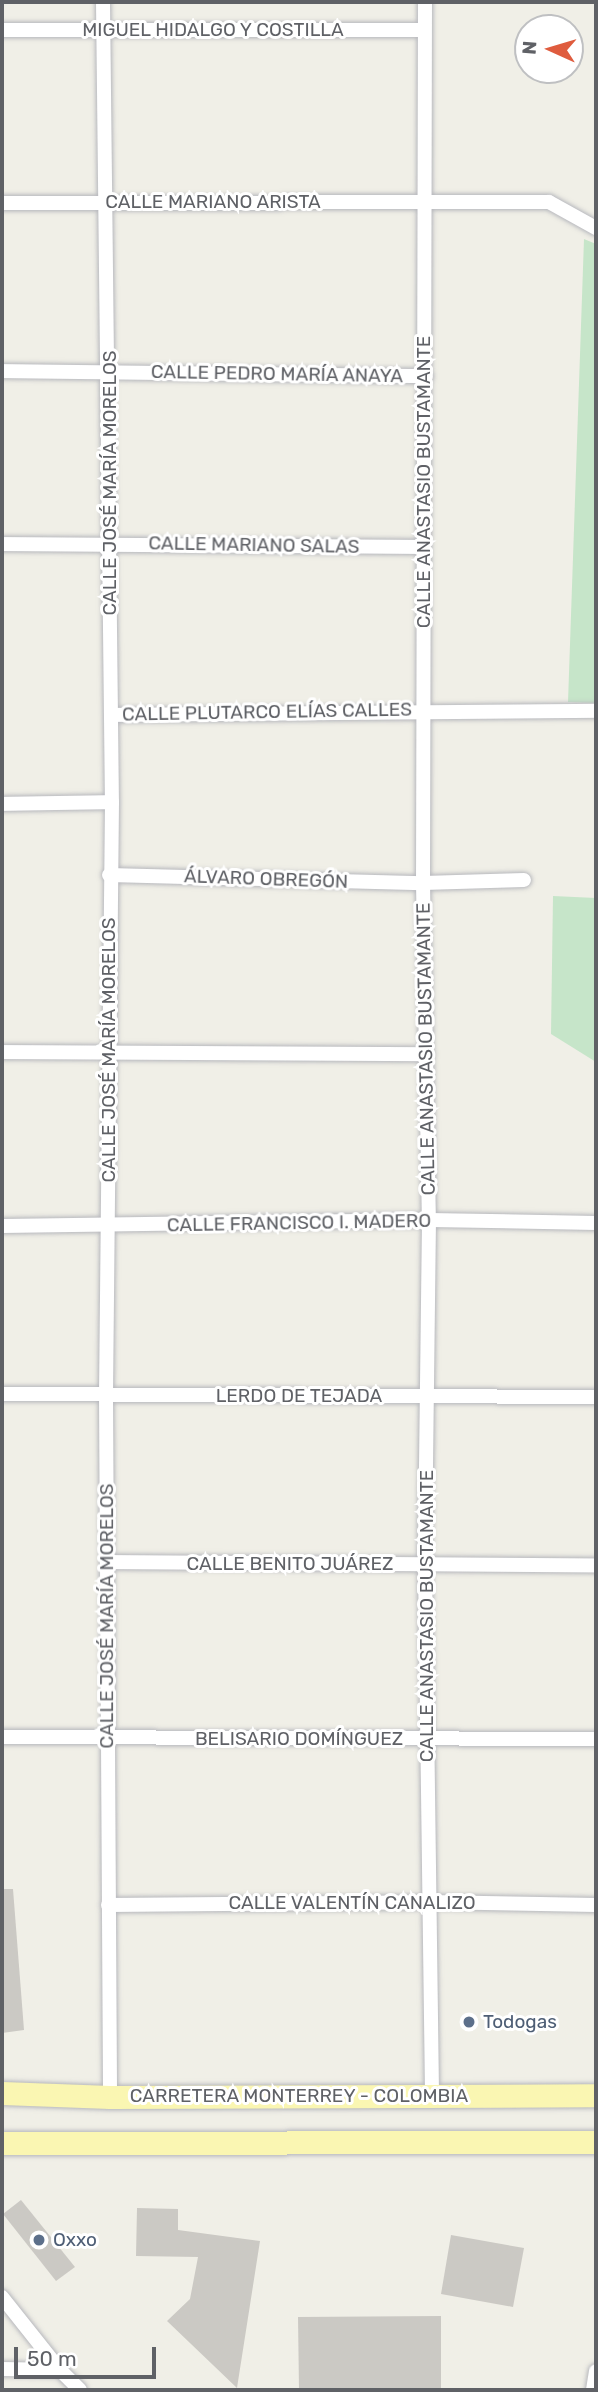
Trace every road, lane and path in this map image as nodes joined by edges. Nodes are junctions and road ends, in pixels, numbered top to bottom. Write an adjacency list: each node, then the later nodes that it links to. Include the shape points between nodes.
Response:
1 (103, 2): 3 (street, CALLE JOSÉ MARÍA MORELOS)
2 (425, 2): 5 (street, CALLE ANASTASIO BUSTAMANTE)
3 (103, 29): 4 (street, MIGUEL HIDALGO Y COSTILLA); 5 (street, MIGUEL HIDALGO Y COSTILLA); 8 (street, CALLE JOSÉ MARÍA MORELOS)
4 (2, 30)
5 (424, 30): 6 (street, CALLE ANASTASIO BUSTAMANTE)
6 (425, 201): 8 (street, CALLE MARIANO ARISTA); 9 (street, CALLE MARIANO ARISTA, via 549,202); 12 (street, CALLE ANASTASIO BUSTAMANTE)
7 (2, 203): 8 (street, CALLE MARIANO ARISTA)
8 (107, 203): 10 (street, CALLE JOSÉ MARÍA MORELOS)
9 (596, 228)
10 (109, 370): 11 (street, CALLE PEDRO MARÍA ANAYA); 12 (street, CALLE PEDRO MARÍA ANAYA); 13 (street, CALLE JOSÉ MARÍA MORELOS)
11 (2, 371)
12 (426, 376): 15 (street, CALLE ANASTASIO BUSTAMANTE)
13 (110, 543): 14 (street, CALLE MARIANO SALAS); 15 (street, CALLE MARIANO SALAS); 18 (street, CALLE JOSÉ MARÍA MORELOS)
14 (2, 544)
15 (423, 547): 16 (street, CALLE ANASTASIO BUSTAMANTE)
16 (423, 710): 17 (street, CALLE PLUTARCO ELÍAS CALLES); 18 (street, CALLE PLUTARCO ELÍAS CALLES); 23 (street, CALLE ANASTASIO BUSTAMANTE)
17 (596, 711)
18 (111, 715): 19 (street, CALLE JOSÉ MARÍA MORELOS)
19 (112, 802): 20 (street); 21 (street, CALLE JOSÉ MARÍA MORELOS)
20 (2, 804)
21 (110, 875): 23 (street, ÁLVARO OBREGÓN); 25 (street, CALLE JOSÉ MARÍA MORELOS)
22 (524, 880): 23 (street, ÁLVARO OBREGÓN)
23 (424, 883): 26 (street, CALLE ANASTASIO BUSTAMANTE)
24 (2, 1052): 25 (street)
25 (109, 1052): 26 (street); 30 (street, CALLE JOSÉ MARÍA MORELOS)
26 (427, 1054): 27 (street, CALLE ANASTASIO BUSTAMANTE)
27 (429, 1220): 28 (street, CALLE FRANCISCO I. MADERO); 30 (street, CALLE FRANCISCO I. MADERO); 33 (street, CALLE ANASTASIO BUSTAMANTE)
28 (596, 1223)
29 (2, 1226): 30 (street, CALLE FRANCISCO I. MADERO)
30 (108, 1226): 32 (street, CALLE JOSÉ MARÍA MORELOS)
31 (2, 1394): 32 (street, LERDO DE TEJADA)
32 (106, 1395): 33 (street, LERDO DE TEJADA); 35 (street, CALLE JOSÉ MARÍA MORELOS)
33 (428, 1397): 34 (street, LERDO DE TEJADA); 36 (street, CALLE ANASTASIO BUSTAMANTE)
34 (596, 1397)
35 (109, 1562): 36 (street, CALLE BENITO JUÁREZ); 39 (street, CALLE JOSÉ MARÍA MORELOS)
36 (425, 1565): 37 (street, CALLE BENITO JUÁREZ); 41 (street, CALLE ANASTASIO BUSTAMANTE)
37 (596, 1565)
38 (2, 1737): 39 (street, BELISARIO DOMÍNGUEZ)
39 (107, 1737): 41 (street, BELISARIO DOMÍNGUEZ); 43 (street, CALLE JOSÉ MARÍA MORELOS)
40 (596, 1739): 41 (street, BELISARIO DOMÍNGUEZ)
41 (428, 1740): 42 (street, CALLE ANASTASIO BUSTAMANTE)
42 (429, 1902): 43 (street, CALLE VALENTÍN CANALIZO); 44 (street, CALLE VALENTÍN CANALIZO); 46 (street, CALLE ANASTASIO BUSTAMANTE)
43 (108, 1905): 48 (street, CALLE JOSÉ MARÍA MORELOS)
44 (596, 1905)
45 (2, 2093): 48 (main road, CARRETERA MONTERREY - COLOMBIA)
46 (432, 2095): 47 (main road, CARRETERA MONTERREY - COLOMBIA); 48 (main road, CARRETERA MONTERREY - COLOMBIA)
47 (596, 2095)
48 (110, 2097)
49 (596, 2142): 50 (main road)
50 (2, 2143)
51 (2, 2297): 53 (street)
52 (2, 2369): 53 (street)
53 (60, 2370): 55 (street)
54 (596, 2371): 56 (street)
55 (80, 2390)
56 (593, 2390)

